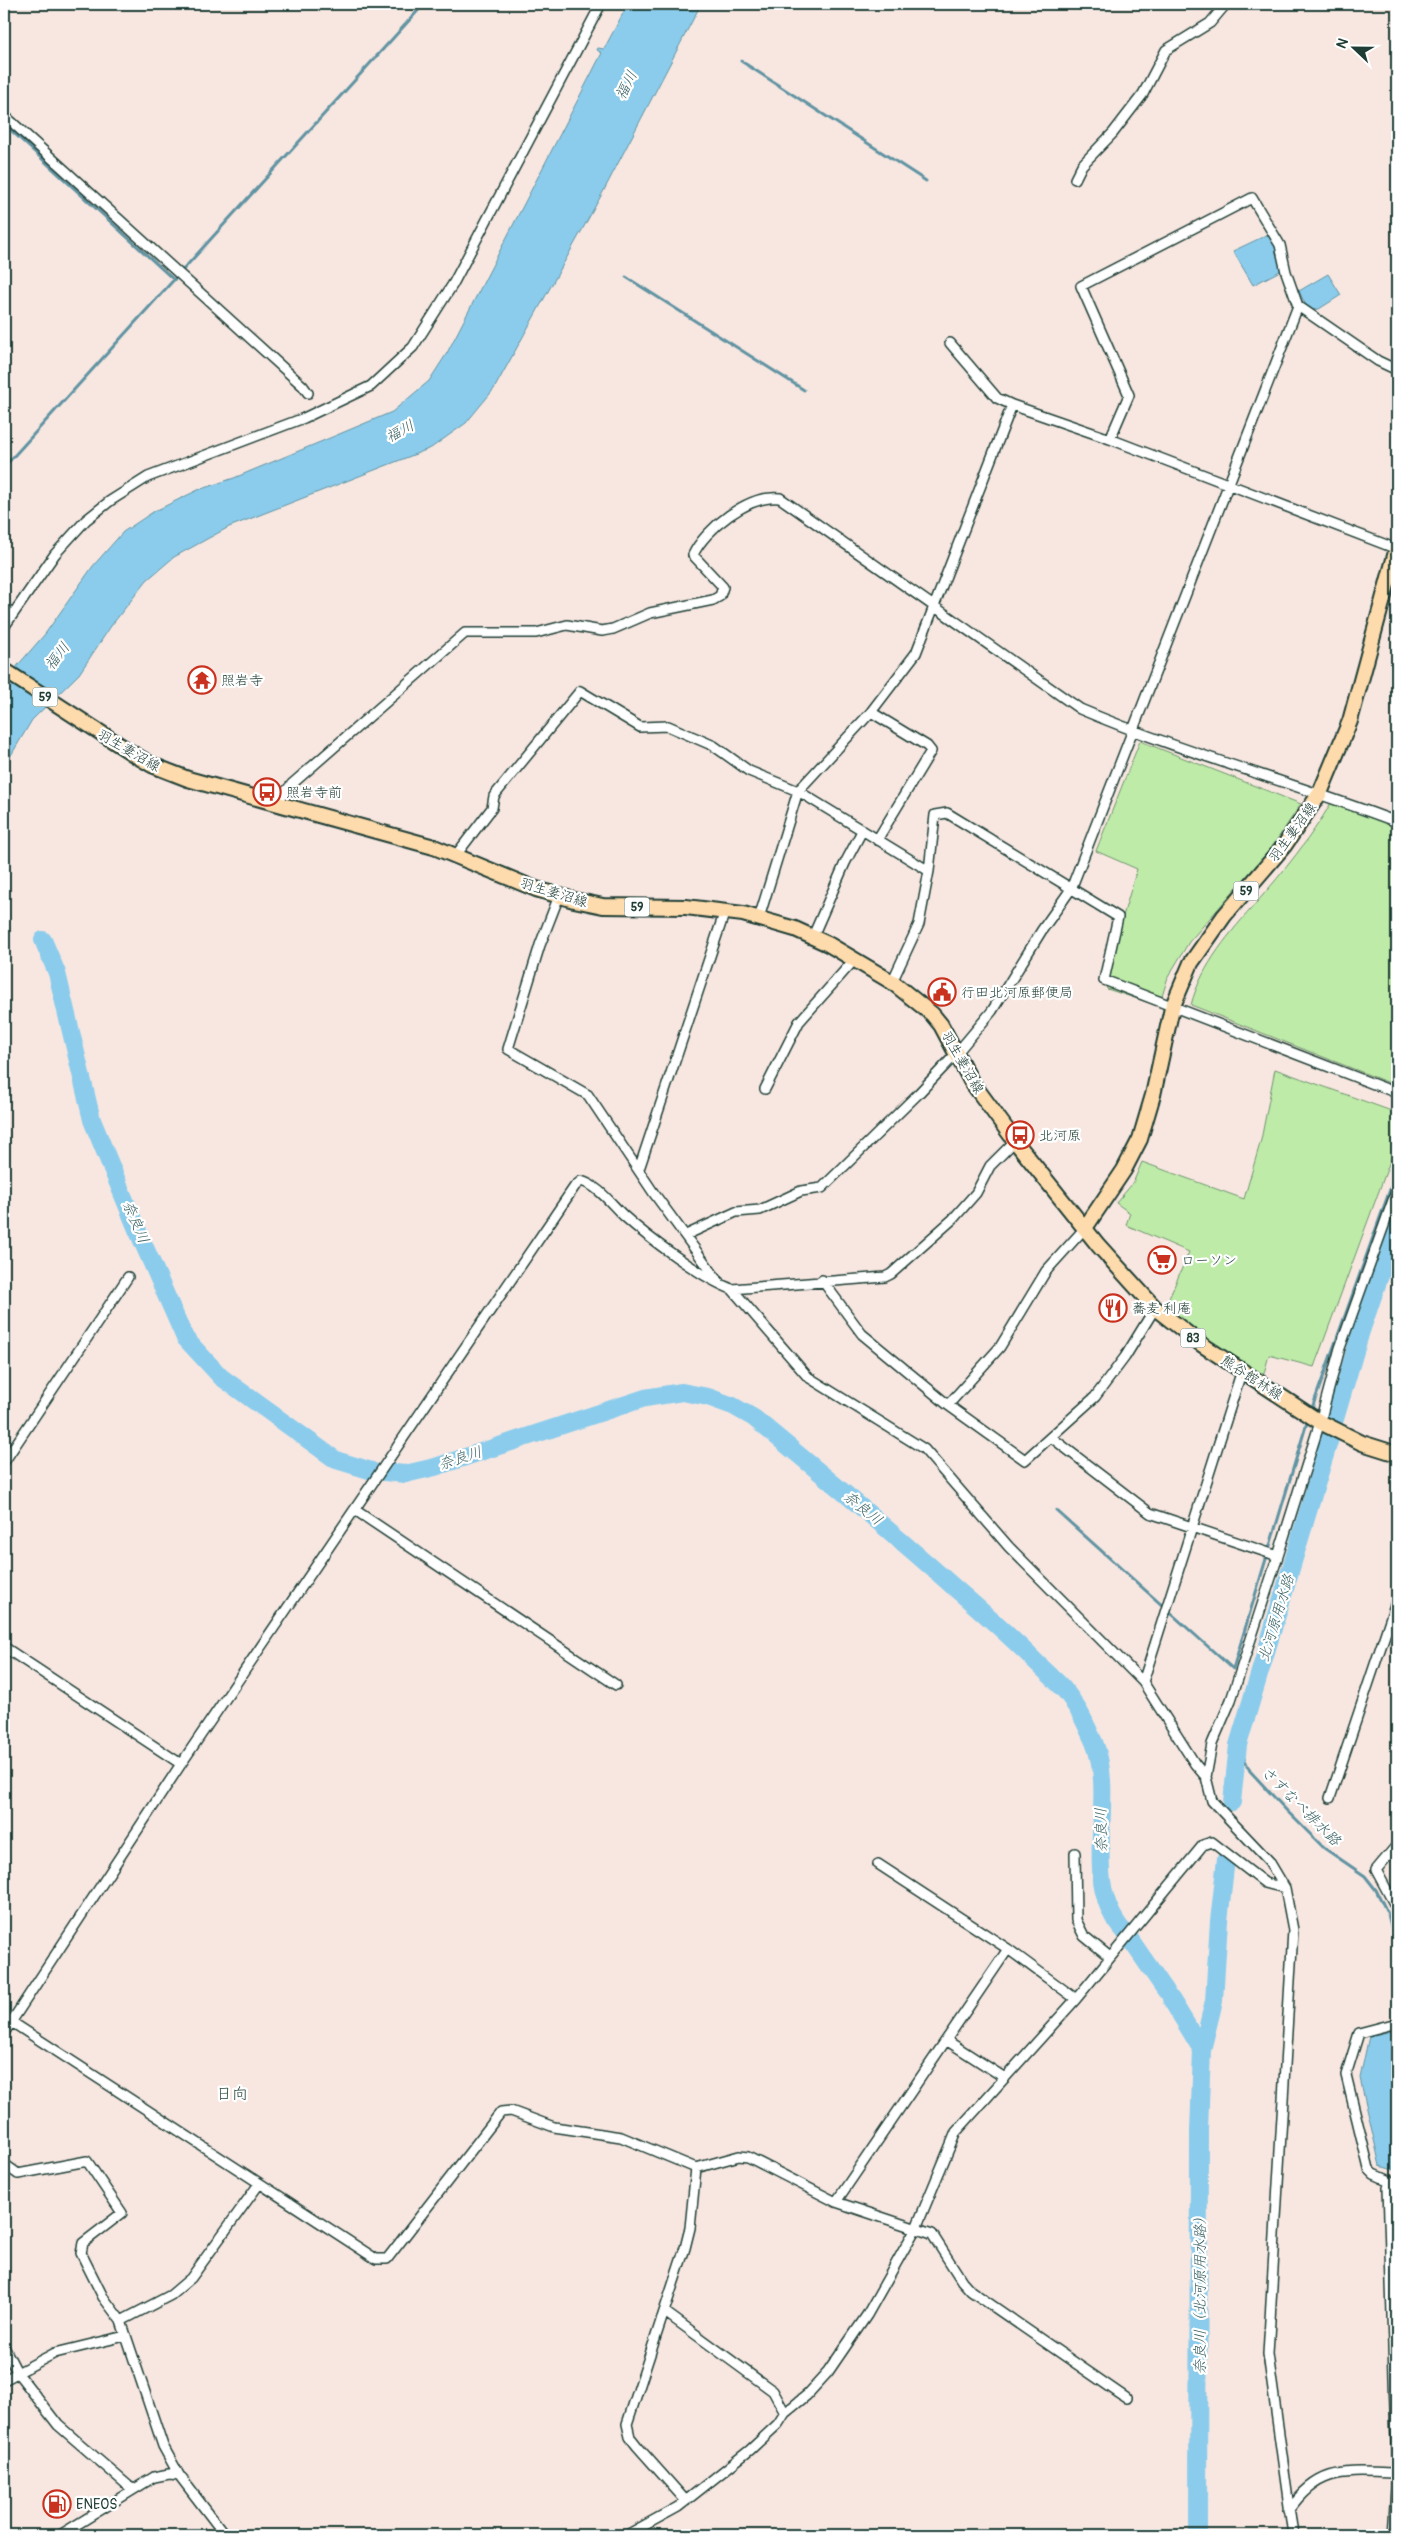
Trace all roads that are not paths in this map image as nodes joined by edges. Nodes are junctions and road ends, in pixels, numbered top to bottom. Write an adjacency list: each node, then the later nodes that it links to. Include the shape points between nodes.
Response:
1 (601, 4): 14 (street, via 453,284 413,347 370,386 304,418 148,477 110,501 80,526 55,554)
2 (1226, 4): 4 (street, via 1210,23 1166,50 1143,94 1082,165)
3 (4, 115): 8 (street)
4 (1075, 179)
5 (1298, 306): 7 (street, via 1378,361); 10 (street, via 1280,245 1252,198 1081,286 1129,395); 11 (street)
6 (950, 343): 9 (street, via 997,398)
7 (1397, 370)
8 (308, 393)
9 (1012, 405): 10 (street); 13 (street)
10 (1110, 439): 11 (street)
11 (1230, 485): 12 (street); 17 (street)
12 (1397, 549): 19 (main road, 羽生妻沼線 / 59, via 1350,721)
13 (935, 608): 16 (street, via 916,653); 17 (street, via 1080,709); 20 (street, via 780,498 751,502 699,542 693,555 723,587 720,596 650,613 613,629 567,625 536,633 465,633 292,784)
14 (4, 627)
15 (4, 670): 20 (main road, 羽生妻沼線 / 59, via 134,755 168,772)
16 (871, 712): 18 (street); 23 (street, via 931,751)
17 (1133, 732): 19 (street); 26 (street)
18 (798, 791): 22 (street); 24 (street, via 748,772 714,746 668,726 640,727 580,691 494,796 492,808); 29 (street)
19 (1320, 793): 21 (street); 33 (main road, 羽生妻沼線 / 59, via 1284,846 1205,941 1181,984)
20 (276, 803): 24 (main road, 羽生妻沼線 / 59)
21 (1397, 822)
22 (862, 830): 23 (street); 30 (street)
23 (877, 840): 25 (street)
24 (456, 855): 27 (main road, 羽生妻沼線 / 59)
25 (929, 871): 26 (street, via 935,815 947,813); 32 (street, via 920,924)
26 (1071, 889): 33 (street, via 1118,917 1104,980); 34 (street, via 992,1011)
27 (559, 896): 28 (main road, 羽生妻沼線 / 59, via 603,906); 38 (street, via 540,945 508,1049 588,1095)
28 (725, 911): 29 (main road, 羽生妻沼線 / 59); 38 (street)
29 (760, 918): 30 (main road, 羽生妻沼線 / 59)
30 (813, 936): 31 (main road, 羽生妻沼線 / 59)
31 (855, 960): 32 (main road, 羽生妻沼線 / 59); 35 (street, via 799,1022)
32 (892, 982): 34 (main road, 羽生妻沼線 / 59, via 932,1014)
33 (1172, 1008): 36 (street); 40 (main road, 羽生妻沼線 / 59, via 1140,1139 1124,1170)
34 (956, 1054): 37 (main road, 羽生妻沼線 / 59); 41 (street, via 822,1188 801,1191 760,1210 736,1212)
35 (765, 1088)
36 (1397, 1093)
37 (1014, 1141): 40 (main road, 羽生妻沼線 / 59); 43 (street, via 990,1166 976,1193 956,1216 891,1274)
38 (638, 1169): 41 (street)
39 (1397, 1189): 49 (street, via 1340,1348)
40 (1085, 1228): 46 (main road, 熊谷館林線 / 83); 48 (street, via 1046,1271 1000,1346)
41 (686, 1235): 44 (street)
42 (128, 1277): 52 (street)
43 (822, 1280): 45 (street); 48 (street, via 862,1334)
44 (722, 1285): 45 (street); 53 (street, via 626,1217 592,1184 581,1181)
45 (732, 1289): 60 (street, via 808,1378 924,1449 1009,1548)
46 (1155, 1308): 47 (main road, 熊谷館林線 / 83); 50 (street, via 1125,1357 1095,1397)
47 (1242, 1370): 49 (main road, 熊谷館林線 / 83); 54 (street)
48 (948, 1405): 50 (street, via 1025,1460)
49 (1321, 1423): 51 (main road, 熊谷館林線 / 83); 55 (street)
50 (1051, 1437): 54 (street, via 1150,1513)
51 (1397, 1454)
52 (4, 1462)
53 (355, 1510): 61 (street); 62 (street)
54 (1193, 1528): 55 (street); 60 (street)
55 (1278, 1556): 63 (street, via 1212,1744)
56 (1397, 1599): 57 (street)
57 (1388, 1629): 58 (street); 64 (street)
58 (1397, 1632)
59 (4, 1647): 62 (street)
60 (1143, 1682): 63 (street)
61 (616, 1685)
62 (181, 1764): 73 (street)
63 (1206, 1777): 68 (street, via 1212,1801 1270,1861)
64 (1330, 1798)
65 (1397, 1845): 69 (street, via 1376,1870)
66 (1075, 1853): 71 (street, via 1076,1920 1084,1936)
67 (878, 1864): 70 (street)
68 (1285, 1888): 71 (street, via 1265,1883 1212,1842 1203,1845); 96 (street, via 1292,1930 1268,2354)
69 (1397, 1909)
70 (1008, 1949): 72 (street); 76 (street)
71 (1113, 1954): 72 (street)
72 (1076, 1999): 77 (street)
73 (8, 2019): 75 (street); 81 (street)
74 (1397, 2023): 80 (street, via 1358,2033 1346,2075 1369,2169)
75 (4, 2033)
76 (946, 2040): 77 (street); 82 (street)
77 (1005, 2078): 83 (street, via 956,2132)
78 (4, 2164): 85 (street, via 18,2174 87,2161 122,2213 83,2242 81,2253 103,2297)
79 (696, 2168): 81 (street, via 621,2137 554,2127 511,2111 501,2112 387,2259 382,2261); 82 (street, via 748,2156); 84 (street, via 690,2228)
80 (1394, 2183): 92 (street, via 1388,2187)
81 (259, 2184): 85 (street, via 191,2278 171,2295)
82 (836, 2202): 83 (street)
83 (916, 2228): 90 (street, via 932,2234 971,2291); 91 (street, via 867,2314 828,2372)
84 (665, 2312): 91 (street, via 773,2391); 95 (street, via 627,2430 637,2446)
85 (121, 2322): 86 (street)
86 (125, 2336): 88 (street, via 55,2353); 93 (street, via 162,2446)
87 (4, 2347): 88 (street)
88 (17, 2372): 89 (street); 94 (street, via 58,2425)
89 (4, 2380)
90 (1126, 2398)
91 (785, 2413): 95 (street, via 750,2450)
92 (1397, 2473): 96 (street, via 1343,2472 1324,2476 1300,2494); 101 (street)
93 (179, 2475): 94 (street, via 154,2477); 98 (street)
94 (132, 2489): 97 (street)
95 (686, 2501): 99 (street)
96 (1289, 2510): 100 (street)
97 (60, 2535)
98 (225, 2535)
99 (627, 2535)
100 (1292, 2535)
101 (1393, 2535)

